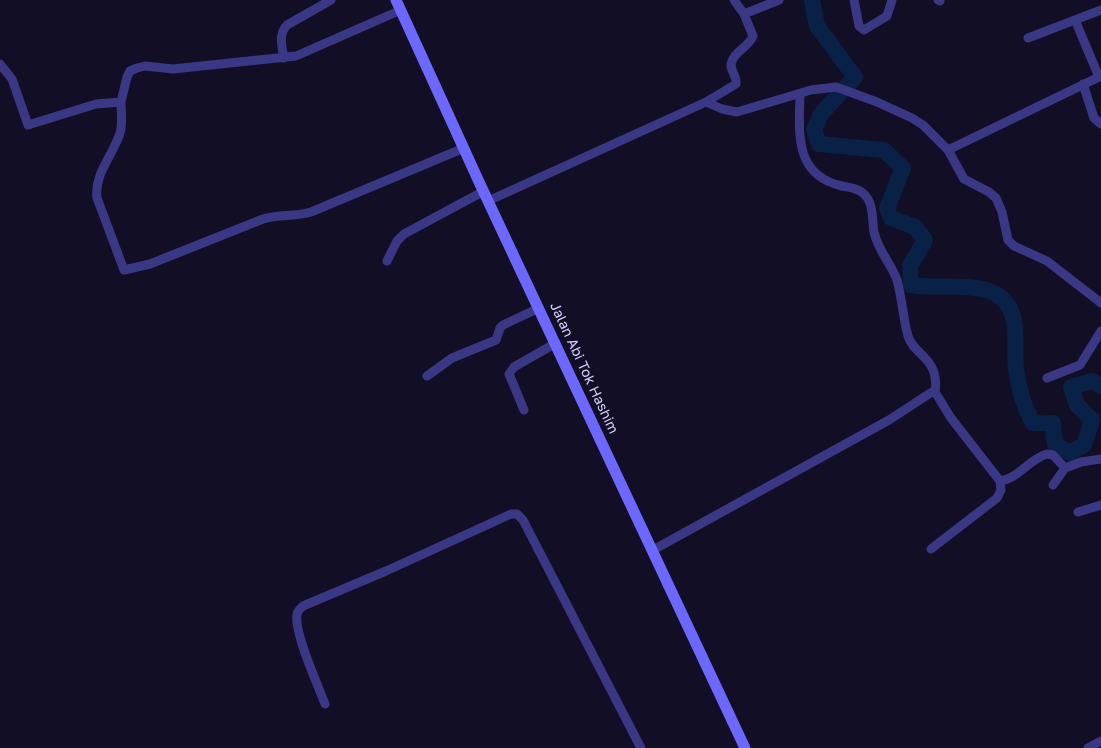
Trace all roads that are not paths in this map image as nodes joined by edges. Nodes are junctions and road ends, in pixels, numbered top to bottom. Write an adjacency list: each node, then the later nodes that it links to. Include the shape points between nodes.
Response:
1 (331, 0): 11 (street, via 282,30)
2 (734, 0): 8 (street)
3 (779, 0): 8 (street)
4 (854, 0): 5 (street, via 859,26 864,30 887,16)
5 (892, 0)
6 (398, 5): 11 (street, via 312,50); 19 (main road, Jalan Abi Tok Hashim)
7 (1101, 10): 9 (street)
8 (744, 14): 17 (street, via 753,36 730,65 736,84)
9 (1075, 20): 10 (street); 13 (street)
10 (1028, 38)
11 (284, 58): 16 (street, via 173,69 137,68 127,77)
12 (0, 64): 16 (street, via 12,79 28,125 96,104)
13 (1100, 77): 14 (street)
14 (1083, 84): 18 (street, via 1094,118); 20 (street)
15 (800, 94): 17 (street, via 737,112); 20 (street, via 836,87 912,118); 29 (street, via 801,145 806,164 816,176 861,190 869,200 874,233 897,279 909,339 933,370)
16 (121, 102): 19 (street, via 119,134 97,178 96,198 124,270 150,264 270,217 311,212)
17 (706, 102): 21 (street)
18 (1101, 124)
19 (464, 148): 21 (main road, Jalan Abi Tok Hashim)
20 (948, 150): 23 (street, via 964,179 996,198 1008,240 1047,262)
21 (486, 196): 22 (street, via 404,234); 24 (main road, Jalan Abi Tok Hashim)
22 (387, 261)
23 (1101, 303)
24 (539, 308): 26 (main road, Jalan Abi Tok Hashim); 27 (street, via 503,325 496,340 452,358)
25 (1101, 331): 28 (street, via 1080,365)
26 (556, 343): 30 (street, via 510,371); 38 (main road, Jalan Abi Tok Hashim)
27 (427, 376)
28 (1047, 378)
29 (935, 392): 33 (street); 38 (street)
30 (524, 410)
31 (1101, 459): 32 (street)
32 (1065, 468): 33 (street, via 1053,455 1047,454 1008,480); 34 (street)
33 (1000, 481): 37 (street, via 1001,490 997,498)
34 (1053, 485)
35 (1101, 505): 36 (street)
36 (1078, 512)
37 (931, 549)
38 (653, 550): 42 (main road, Jalan Abi Tok Hashim)
39 (325, 704): 41 (street, via 296,617 303,606 517,514)
40 (1101, 741): 43 (street)
41 (641, 748)
42 (745, 748)
43 (1088, 748)

